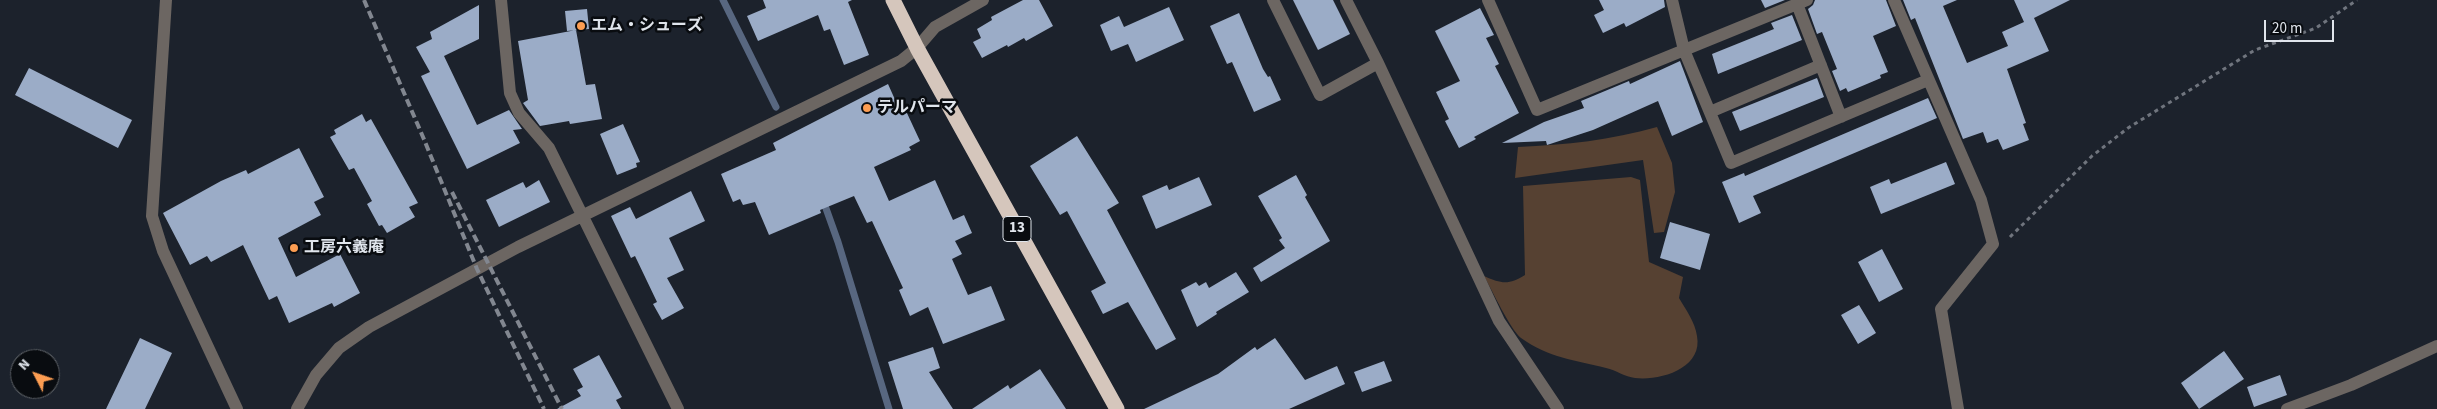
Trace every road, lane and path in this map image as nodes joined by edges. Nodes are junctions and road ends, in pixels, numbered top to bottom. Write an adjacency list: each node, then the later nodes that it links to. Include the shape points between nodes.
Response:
1 (166, 0): 22 (street, via 152,216 163,251)
2 (501, 0): 19 (street, via 510,93 518,113 549,148)
3 (893, 0): 12 (highway, 13)
4 (983, 0): 12 (street, via 935,27)
5 (1273, 0): 14 (street, via 1320,96)
6 (1346, 0): 14 (street)
7 (1488, 0): 13 (street, via 1538,110)
8 (1672, 0): 13 (street)
9 (1894, 0): 16 (street)
10 (2357, 0): 20 (path, via 2316,28 2255,50 2128,128 2092,156 2012,236)
11 (1802, 2): 13 (street); 15 (street)
12 (917, 48): 19 (street, via 901,61); 25 (highway, 13)
13 (1684, 50): 17 (street)
14 (1378, 63): 26 (street, via 1499,321)
15 (1821, 65): 17 (street); 18 (street)
16 (1928, 80): 18 (street); 20 (street, via 1981,200)
17 (1710, 112): 18 (street, via 1731,163)
18 (1841, 117)
19 (582, 216): 23 (street, via 368,327 339,348 316,375); 24 (street)
20 (1993, 244): 27 (street, via 1941,309)
21 (2437, 346): 28 (street, via 2351,385)
22 (237, 409)
23 (296, 409)
24 (678, 409)
25 (1117, 409)
26 (1558, 409)
27 (1958, 409)
28 (2287, 409)

